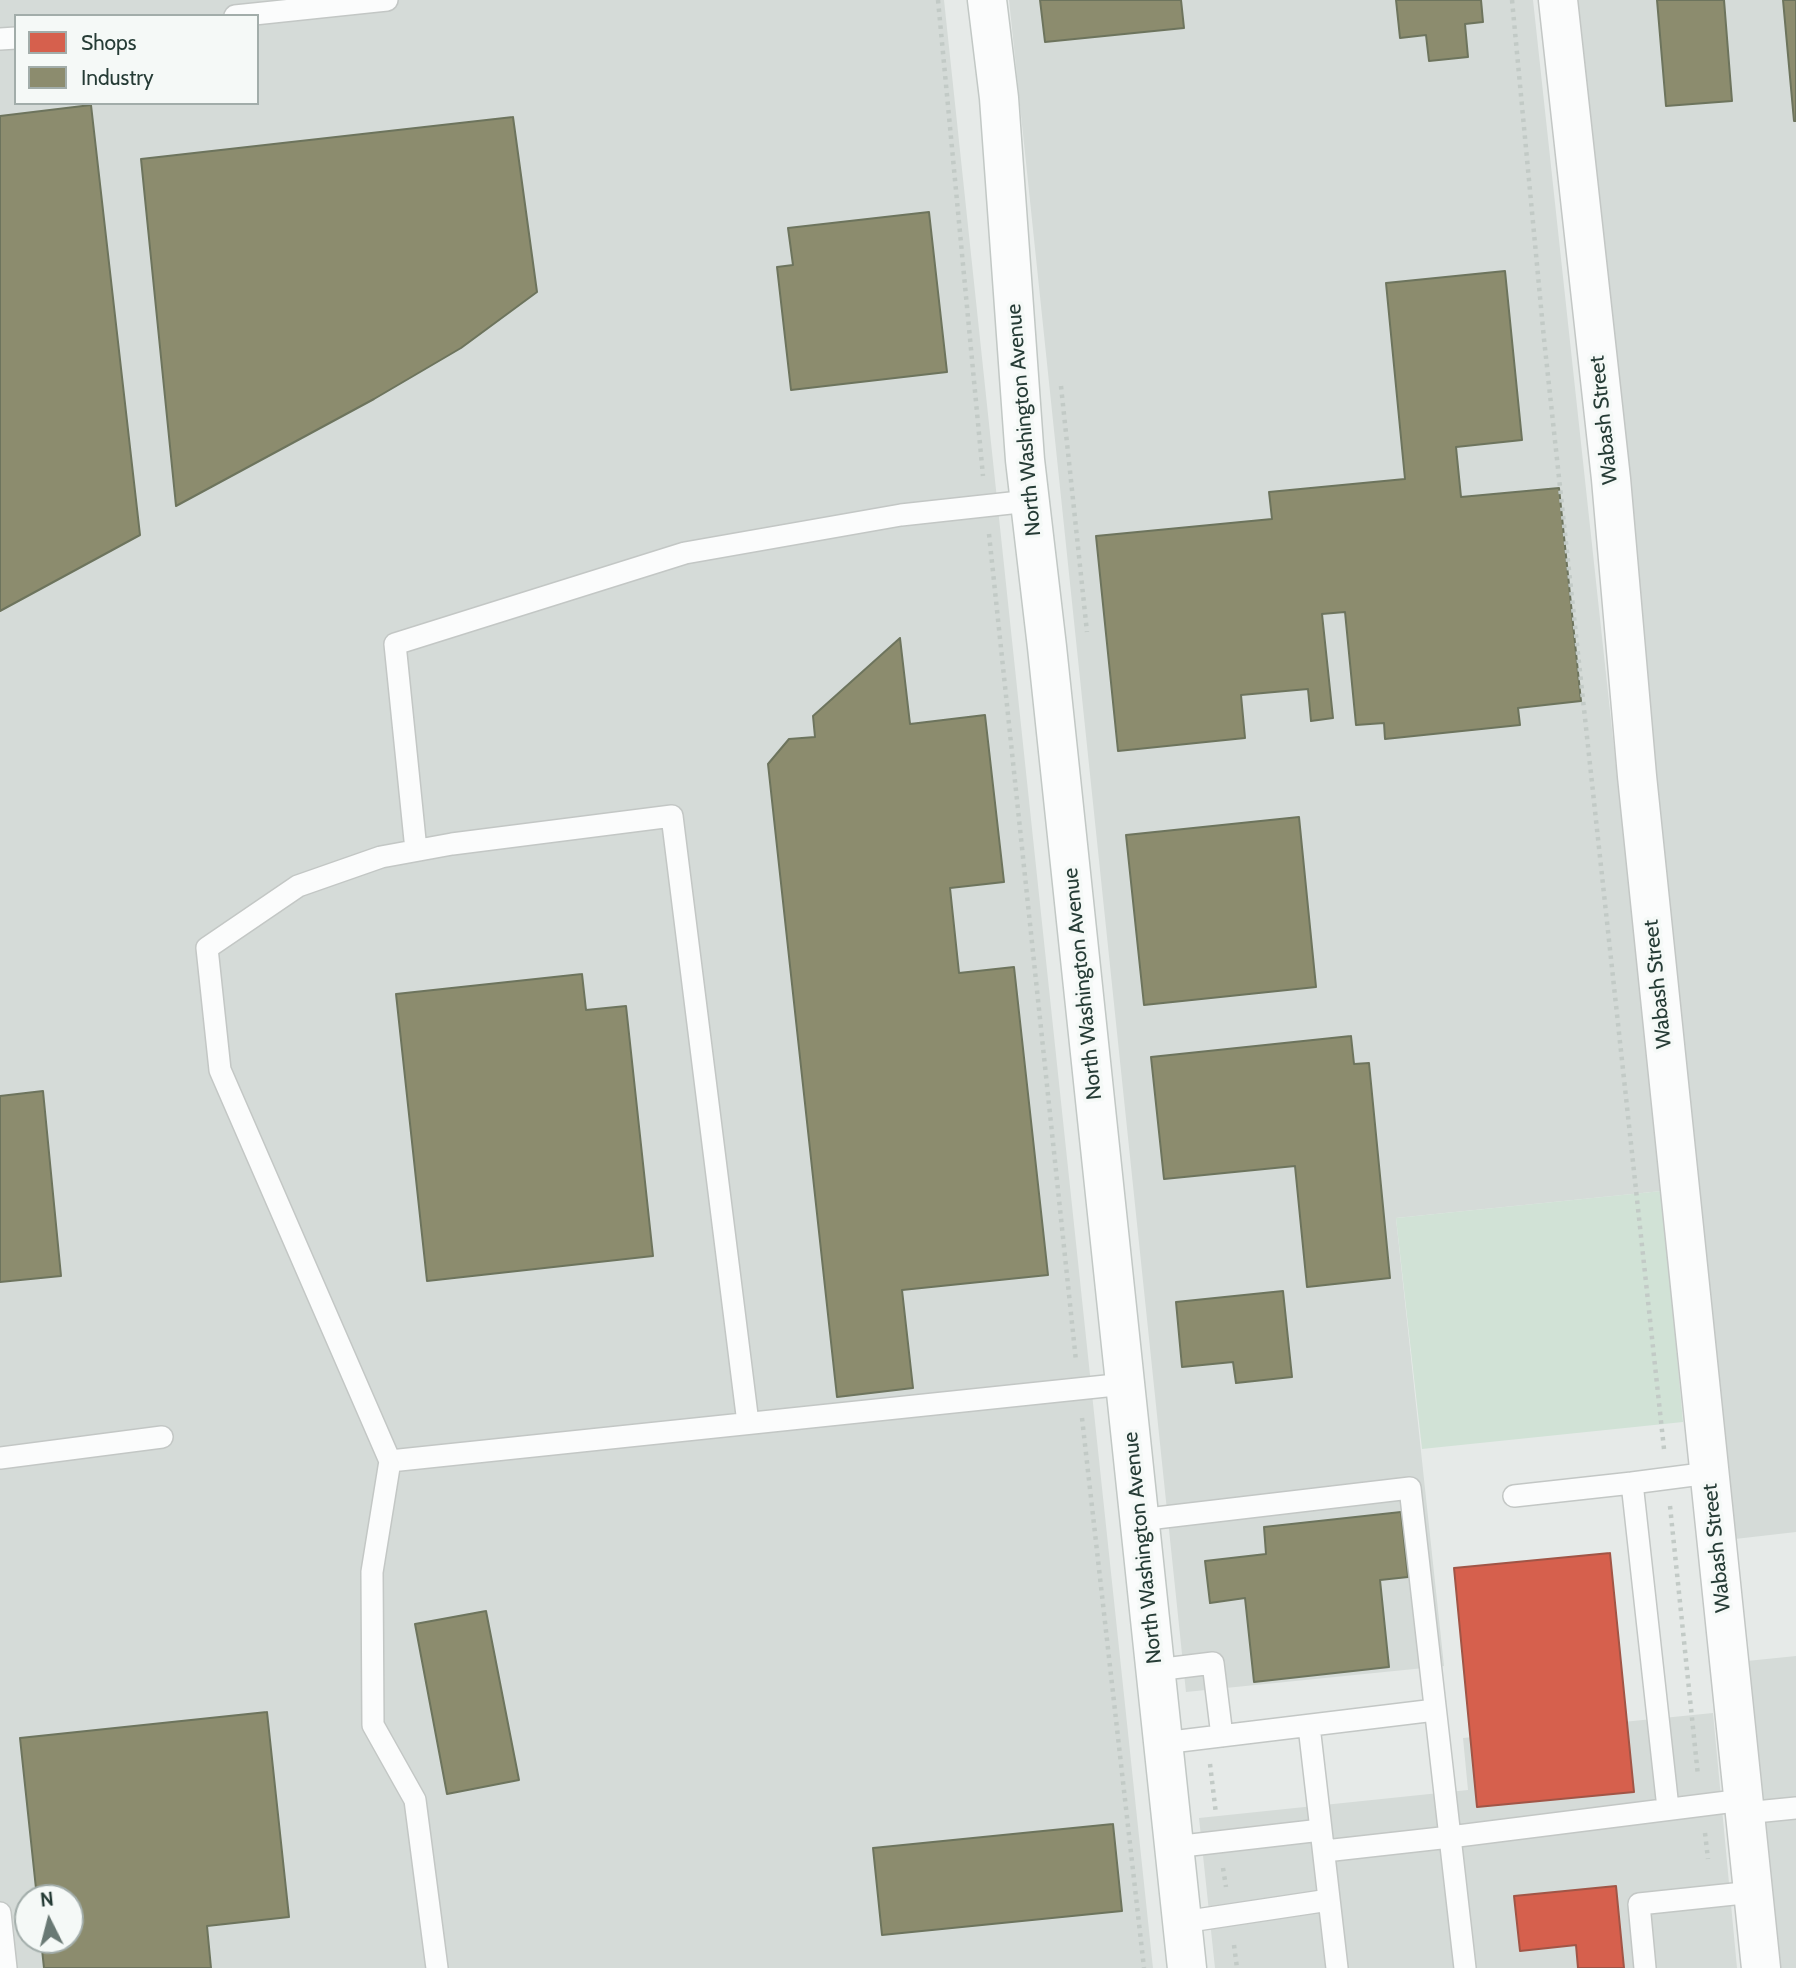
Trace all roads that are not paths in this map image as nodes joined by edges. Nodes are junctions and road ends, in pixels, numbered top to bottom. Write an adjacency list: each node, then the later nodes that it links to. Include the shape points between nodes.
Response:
1 (387, 0): 4 (lane)
2 (987, 0): 5 (street, North Washington Avenue, via 999,99)
3 (1558, 0): 12 (street, Wabash Street, via 1611,479)
4 (253, 14)
5 (1029, 501): 6 (lane, via 901,515 685,553 395,644); 7 (street, North Washington Avenue)
6 (416, 850): 8 (lane, via 672,816); 11 (lane, via 381,857 298,886 207,948 220,1070)
7 (1125, 1384): 8 (lane); 15 (street, North Washington Avenue)
8 (748, 1423): 11 (lane)
9 (162, 1437): 10 (lane)
10 (0, 1458)
11 (390, 1461): 32 (lane, via 372,1572 373,1725 415,1800)
12 (1709, 1473): 13 (lane); 21 (street, Wabash Street)
13 (1632, 1483): 14 (lane); 22 (lane)
14 (1514, 1496)
15 (1139, 1520): 16 (street, North Washington Avenue); 17 (lane, via 1410,1488)
16 (1156, 1670): 19 (lane, via 1213,1663); 20 (street, North Washington Avenue)
17 (1435, 1710): 18 (lane); 24 (lane)
18 (1309, 1726): 19 (lane); 25 (lane)
19 (1214, 1737): 20 (lane)
20 (1163, 1743): 26 (street, North Washington Avenue)
21 (1744, 1806): 22 (lane); 23 (lane); 27 (street, Wabash Street)
22 (1668, 1808): 24 (lane)
23 (1796, 1808)
24 (1450, 1837): 25 (lane); 35 (lane)
25 (1323, 1840): 26 (lane); 28 (lane)
26 (1174, 1847): 30 (street, North Washington Avenue)
27 (1753, 1892): 36 (lane, via 1639,1903); 37 (street, Wabash Street)
28 (1329, 1900): 30 (lane); 34 (lane)
29 (0, 1913): 31 (lane)
30 (1183, 1922): 33 (street, North Washington Avenue)
31 (6, 1968)
32 (437, 1968)
33 (1188, 1968)
34 (1337, 1968)
35 (1465, 1968)
36 (1645, 1968)
37 (1761, 1968)

